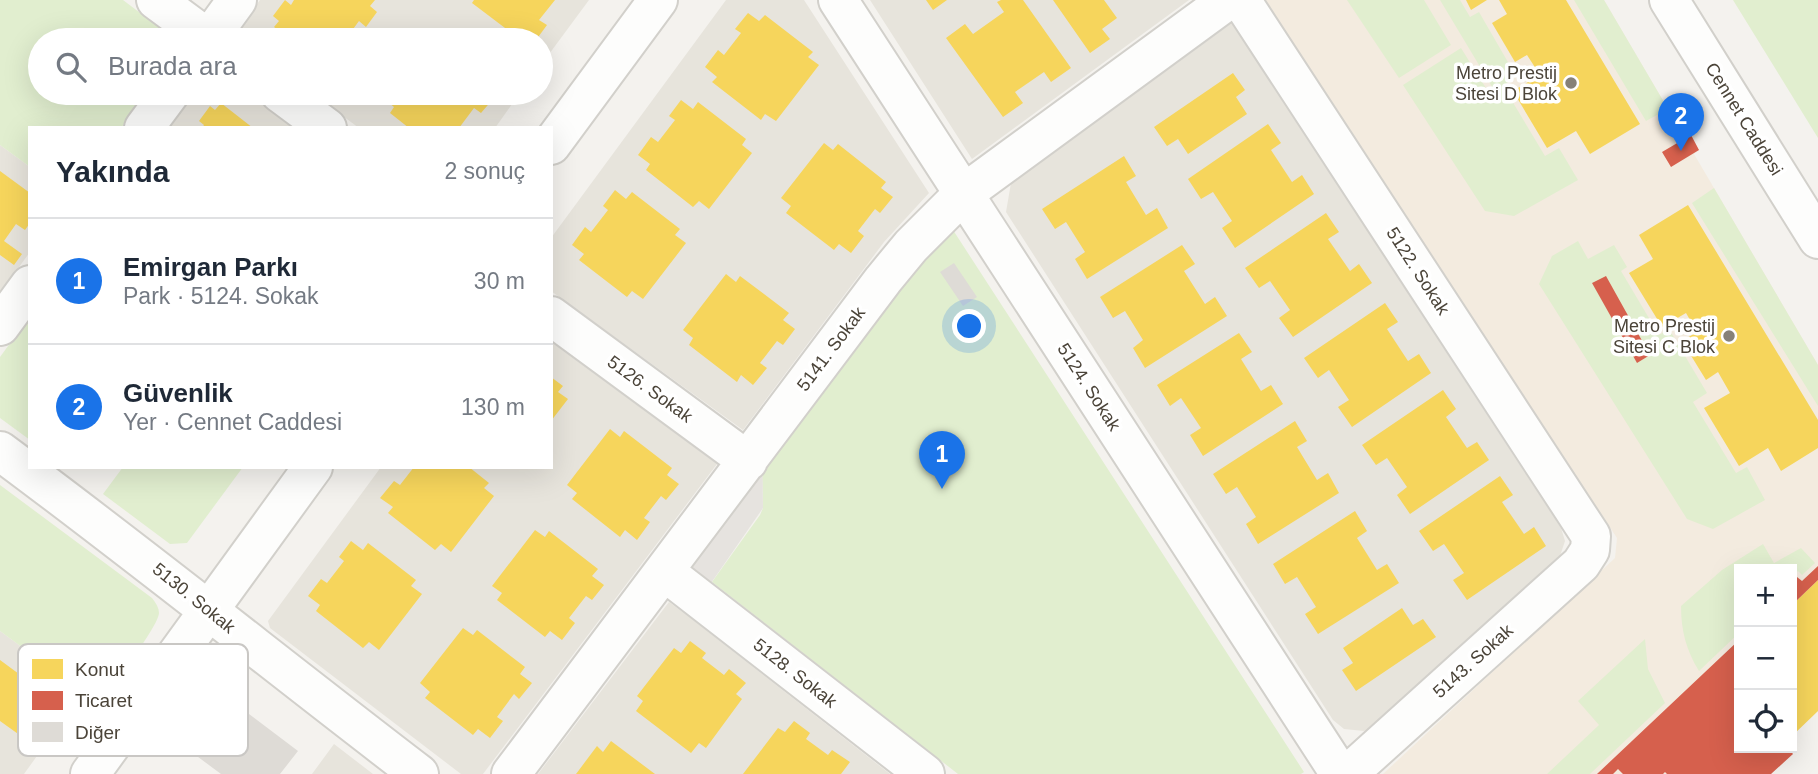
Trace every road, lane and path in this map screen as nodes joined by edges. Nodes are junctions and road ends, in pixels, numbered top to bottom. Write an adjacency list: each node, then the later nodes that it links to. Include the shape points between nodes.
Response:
1 (156, 0): 8 (street)
2 (237, 0): 9 (street)
3 (658, 0): 14 (street)
4 (838, 0): 15 (street, 5124. Sokak)
5 (1228, 0): 15 (street, 5141. Sokak)
6 (1241, 0): 23 (street, 5122. Sokak, via 1588,530)
7 (1669, 0): 16 (street, Cennet Caddesi)
8 (193, 28)
9 (217, 28)
10 (161, 105): 12 (street)
11 (296, 105): 13 (street)
12 (145, 126)
13 (324, 126)
14 (553, 142)
15 (964, 194): 21 (street, 5141. Sokak, via 883,280); 28 (street, 5124. Sokak)
16 (1818, 239)
17 (28, 288): 19 (street)
18 (553, 317): 21 (street, 5126. Sokak)
19 (0, 326)
20 (0, 451): 25 (street, 5130. Sokak)
21 (748, 461): 24 (street, 5141. Sokak)
22 (312, 469): 25 (street)
23 (1592, 543): 28 (street, 5143. Sokak, via 1581,564)
24 (665, 572): 31 (street, 5141. Sokak); 32 (street, 5128. Sokak)
25 (209, 609): 26 (street); 30 (street, 5130. Sokak)
26 (184, 644)
27 (103, 756): 29 (street)
28 (1348, 773)
29 (90, 774)
30 (419, 774)
31 (510, 774)
32 (925, 774)

